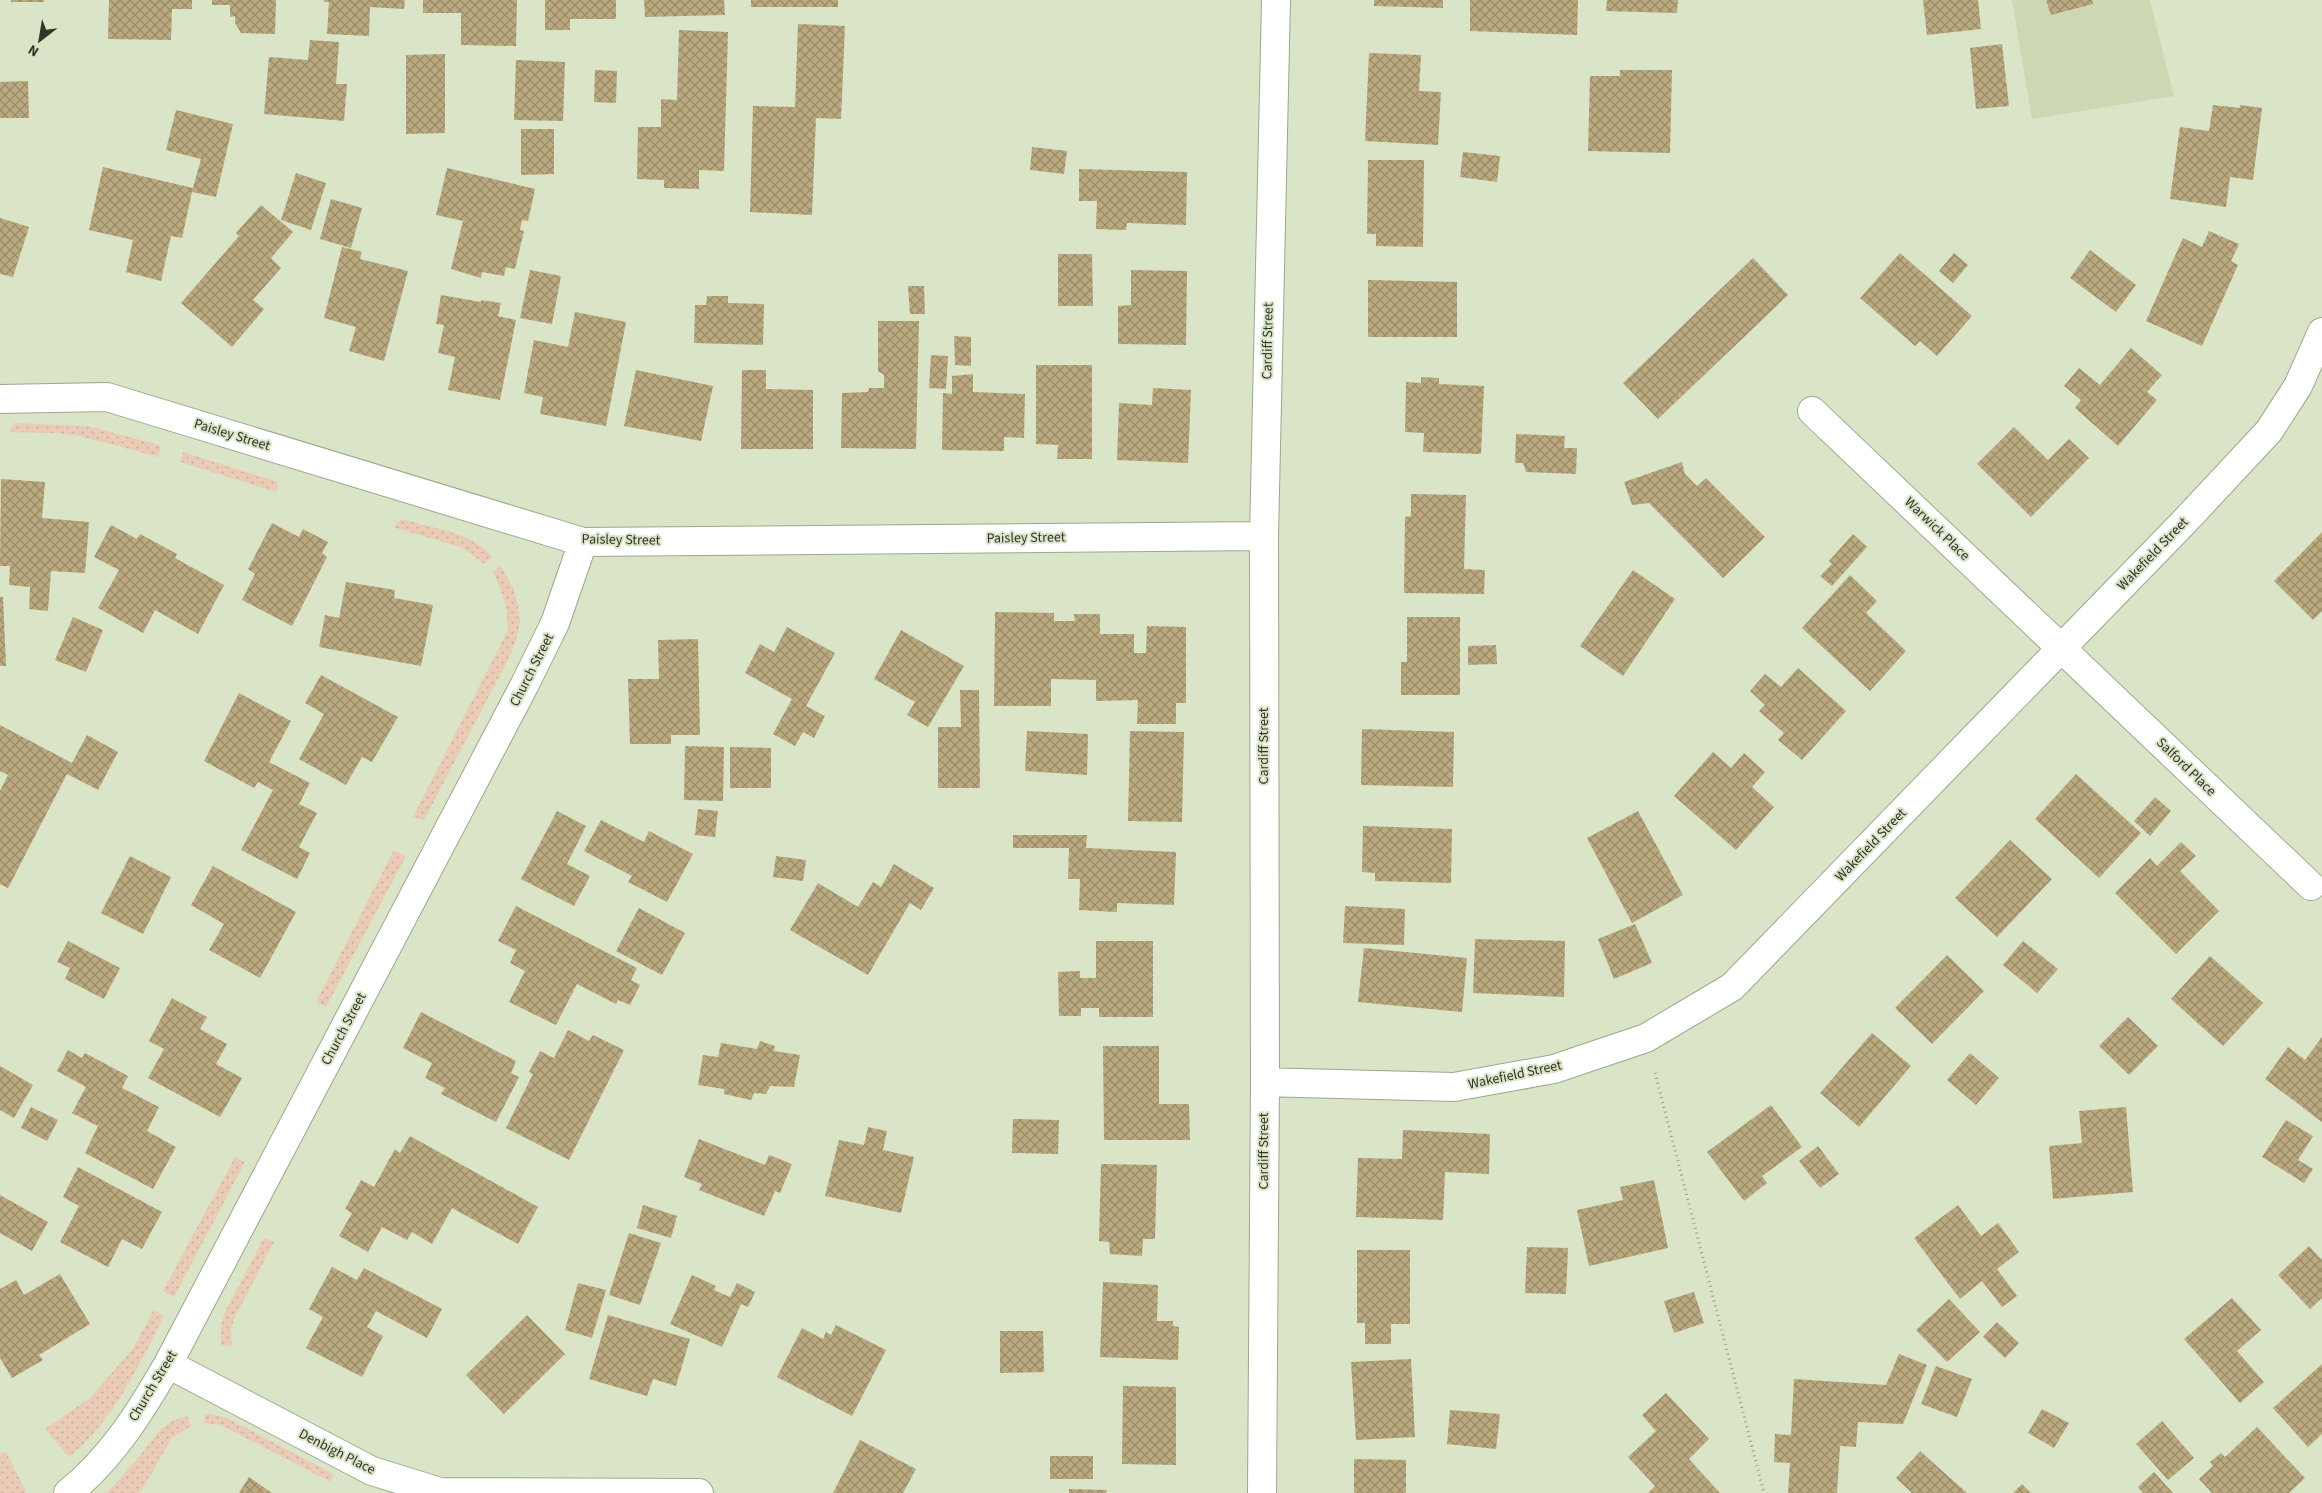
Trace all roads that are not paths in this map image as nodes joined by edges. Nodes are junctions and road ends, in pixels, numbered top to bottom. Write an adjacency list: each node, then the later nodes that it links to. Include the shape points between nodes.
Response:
1 (1276, 0): 5 (street, Cardiff Street)
2 (2322, 332): 7 (street, Wakefield Street, via 2298,386 2269,431)
3 (0, 399): 6 (street, Paisley Street, via 107,397)
4 (1812, 411): 7 (street, Warwick Place)
5 (1264, 536): 6 (street, Paisley Street); 9 (street, Cardiff Street)
6 (583, 542): 10 (street, Church Street, via 555,623 525,684)
7 (2061, 648): 8 (street, Salford Place); 9 (street, Wakefield Street, via 1732,987 1646,1038 1554,1069 1454,1088)
8 (2311, 886)
9 (1265, 1082): 13 (street, Cardiff Street)
10 (168, 1364): 11 (street, Church Street, via 118,1443); 12 (street, Denbigh Place, via 372,1471 440,1492)
11 (68, 1493)
12 (700, 1493)
13 (1262, 1493)

